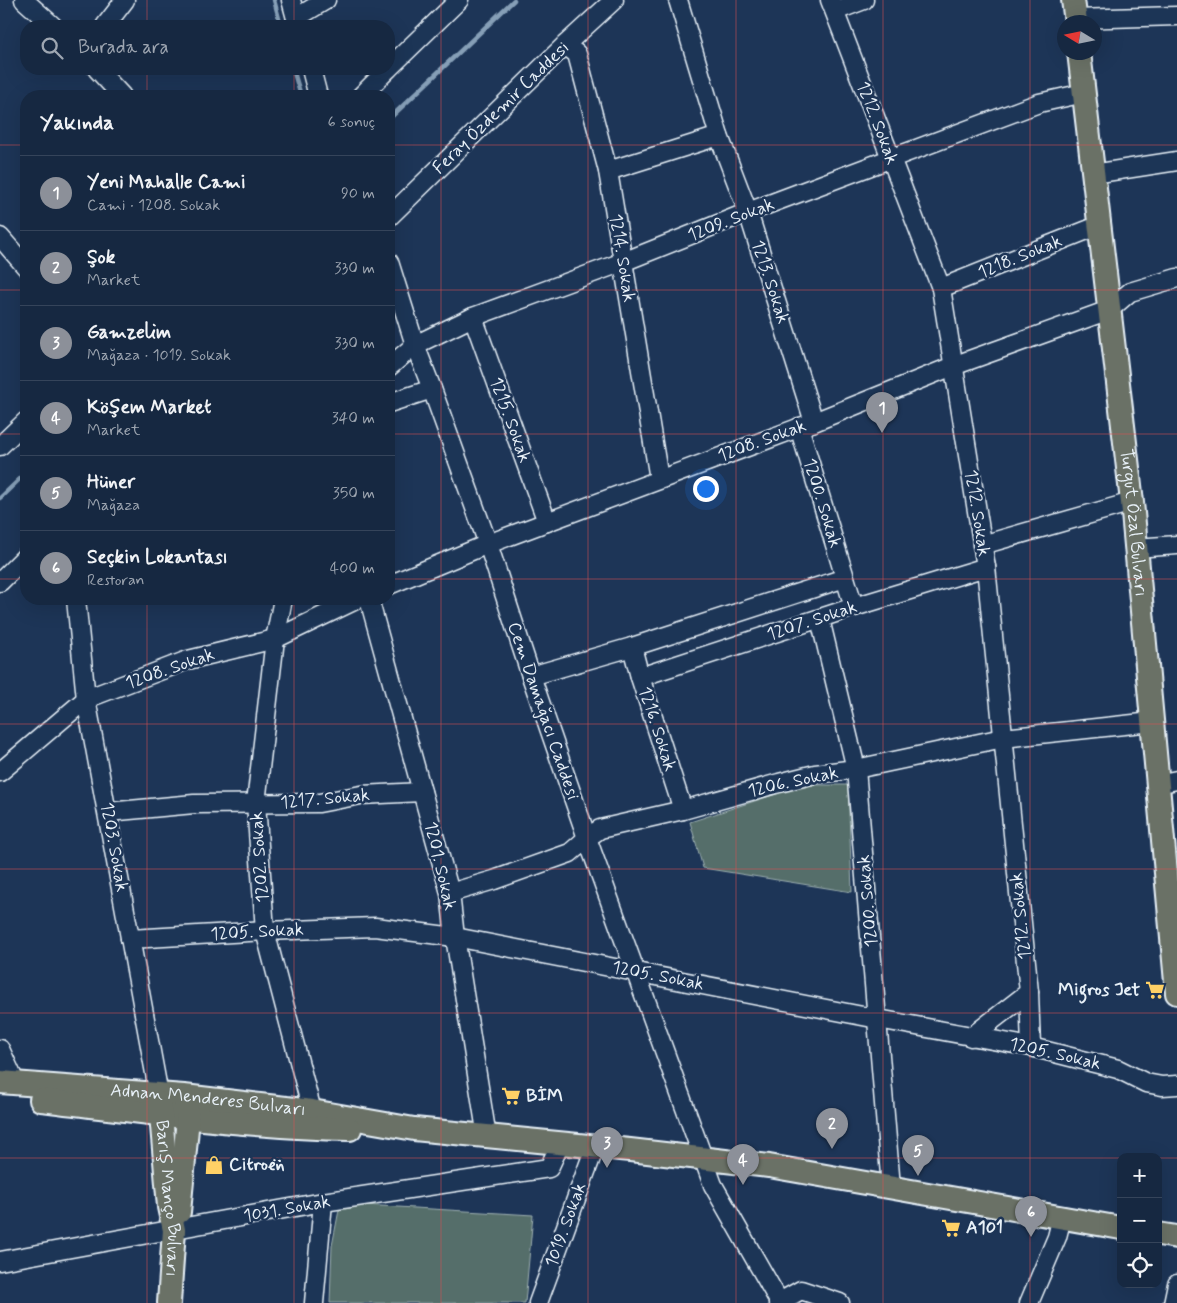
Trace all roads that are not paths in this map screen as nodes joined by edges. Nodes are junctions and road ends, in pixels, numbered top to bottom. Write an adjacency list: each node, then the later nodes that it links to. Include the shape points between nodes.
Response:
1 (24, 0): 12 (street)
2 (125, 0): 13 (street)
3 (291, 0): 14 (street)
4 (326, 0): 15 (street)
5 (459, 0): 18 (street)
6 (614, 0): 16 (street, Feray Özdemir Caddesi)
7 (864, 0): 9 (street)
8 (684, 3): 26 (street, 1213. Sokak)
9 (833, 5): 27 (street, 1212. Sokak)
10 (1075, 14): 11 (street)
11 (1177, 16)
12 (46, 20)
13 (110, 20)
14 (296, 20)
15 (300, 20)
16 (565, 45): 29 (street, 1214. Sokak, via 577,54); 31 (street, Feray Özdemir Caddesi)
17 (1081, 60): 25 (main road, Turgut Özal Bulvarı)
18 (395, 61)
19 (103, 75): 22 (street)
20 (312, 75): 23 (street)
21 (381, 75): 24 (street)
22 (116, 90)
23 (316, 90)
24 (367, 90)
25 (1084, 93): 27 (street, 1209. Sokak, via 1040,103); 30 (main road, Turgut Özal Bulvarı)
26 (719, 136): 29 (street); 32 (street, 1213. Sokak)
27 (891, 159): 32 (street, 1209. Sokak); 39 (street, 1212. Sokak)
28 (1177, 161): 30 (street)
29 (608, 171): 36 (street, 1214. Sokak)
30 (1094, 174): 33 (main road, Turgut Özal Bulvarı)
31 (395, 211)
32 (748, 212): 36 (street, 1209. Sokak); 47 (street, 1213. Sokak)
33 (1100, 225): 39 (street, 1218. Sokak); 40 (main road, Turgut Özal Bulvarı)
34 (0, 238): 35 (street)
35 (20, 260)
36 (623, 262): 41 (street, 1209. Sokak); 50 (street, 1214. Sokak)
37 (1177, 278): 40 (street, via 1130,292)
38 (395, 281): 42 (street, Cem Damağacı Caddesi)
39 (941, 288): 44 (street, 1212. Sokak)
40 (1109, 310): 44 (street, 1208. Sokak); 51 (main road, Turgut Özal Bulvarı)
41 (473, 318): 42 (street, 1209. Sokak); 52 (street, 1215. Sokak)
42 (415, 345): 43 (street, 1209. Sokak); 45 (street, Cem Damağacı Caddesi)
43 (395, 363)
44 (953, 366): 47 (street, 1208. Sokak); 54 (street, 1212. Sokak)
45 (432, 388): 46 (street); 53 (street, Cem Damağacı Caddesi)
46 (395, 401)
47 (807, 425): 50 (street, 1208. Sokak); 59 (street, 1200. Sokak)
48 (20, 427): 49 (street)
49 (0, 446)
50 (660, 479): 52 (street, 1208. Sokak)
51 (1132, 502): 54 (street); 56 (main road, Turgut Özal Bulvarı)
52 (547, 522): 53 (street, 1208. Sokak)
53 (488, 544): 61 (street, 1208. Sokak); 70 (street, Cem Damağacı Caddesi)
54 (982, 545): 58 (street, 1212. Sokak)
55 (1177, 545): 56 (street)
56 (1135, 548): 73 (main road, Turgut Özal Bulvarı)
57 (20, 562): 60 (street)
58 (986, 567): 66 (street, 1207. Sokak); 74 (street, 1212. Sokak)
59 (845, 578): 66 (street, 1200. Sokak); 69 (street, 1207. Sokak)
60 (0, 582)
61 (395, 583)
62 (77, 605): 72 (street, 1203. Sokak)
63 (282, 605): 68 (street, 1202. Sokak)
64 (346, 605): 68 (street, 1208. Sokak)
65 (371, 605): 78 (street, 1201. Sokak)
66 (854, 606): 67 (street, 1207. Sokak)
67 (820, 618): 71 (street, 1207. Sokak); 75 (street, 1200. Sokak)
68 (276, 639): 72 (street, 1208. Sokak, via 188,660); 79 (street, 1202. Sokak)
69 (632, 647): 70 (street, 1207. Sokak); 71 (street, 1216. Sokak)
70 (531, 676): 82 (street, Cem Damağacı Caddesi)
71 (640, 677): 80 (street, 1216. Sokak)
72 (86, 699): 76 (street, 1208. Sokak); 81 (street, 1203. Sokak)
73 (1152, 722): 74 (street, 1206. Sokak); 77 (main road, Turgut Özal Bulvarı)
74 (1002, 738): 75 (street, 1206. Sokak); 88 (street, 1212. Sokak)
75 (856, 769): 80 (street, 1206. Sokak, via 815,774); 90 (street, 1200. Sokak)
76 (0, 772)
77 (1167, 782): 89 (main road, Turgut Özal Bulvarı)
78 (422, 792): 79 (street, 1217. Sokak, via 361,795 319,803); 83 (street, 1201. Sokak)
79 (256, 803): 81 (street, 1217. Sokak, via 194,804); 84 (street, 1202. Sokak)
80 (683, 810): 82 (street, 1206. Sokak, via 600,829)
81 (108, 812): 86 (street, 1203. Sokak)
82 (587, 838): 83 (street, 1206. Sokak, via 570,853); 87 (street, Cem Damağacı Caddesi)
83 (450, 893): 85 (street, 1201. Sokak)
84 (265, 931): 85 (street, 1205. Sokak, via 375,928); 86 (street, 1205. Sokak); 98 (street, 1202. Sokak)
85 (455, 938): 87 (street, 1205. Sokak); 100 (street, 1201. Sokak)
86 (130, 939): 96 (street, 1203. Sokak)
87 (635, 972): 90 (street, 1205. Sokak); 103 (street, Cem Damağacı Caddesi)
88 (1029, 992): 91 (street); 92 (street, 1212. Sokak)
89 (1177, 993)
90 (878, 1019): 91 (street, 1205. Sokak); 104 (street, 1200. Sokak)
91 (971, 1037): 92 (street, 1205. Sokak)
92 (1031, 1046): 94 (street, 1205. Sokak, via 1118,1069 1146,1083)
93 (0, 1049): 95 (street)
94 (1177, 1085)
95 (5, 1087): 96 (main road, Adnan Menderes Bulvarı)
96 (161, 1105): 97 (main road, Adnan Menderes Bulvarı); 108 (main road, Barış Manço Bulvarı, via 169,1208)
97 (186, 1107): 98 (main road, Adnan Menderes Bulvarı); 99 (main road, Adnan Menderes Bulvarı, via 313,1128); 108 (main road, via 181,1206)
98 (312, 1111): 99 (main road, Adnan Menderes Bulvarı)
99 (414, 1129): 100 (main road, Adnan Menderes Bulvarı)
100 (487, 1138): 101 (main road, Adnan Menderes Bulvarı)
101 (560, 1144): 102 (main road, Adnan Menderes Bulvarı); 105 (street, 1031. Sokak, via 550,1168)
102 (595, 1147): 103 (main road, Adnan Menderes Bulvarı); 115 (street, 1019. Sokak)
103 (703, 1158): 104 (main road, Adnan Menderes Bulvarı); 116 (street, Cem Damağacı Caddesi, via 713,1185)
104 (891, 1187): 106 (main road, Adnan Menderes Bulvarı)
105 (323, 1202): 108 (street, 1031. Sokak); 114 (street)
106 (1062, 1217): 107 (main road, Adnan Menderes Bulvarı); 118 (street)
107 (1117, 1227)
108 (174, 1230): 111 (street, 1031. Sokak); 113 (main road, Barış Manço Bulvarı)
109 (1162, 1235): 110 (main road)
110 (1177, 1237)
111 (0, 1261)
112 (1177, 1284): 119 (street)
113 (168, 1303)
114 (314, 1303)
115 (538, 1303)
116 (779, 1303): 117 (street, via 801,1290)
117 (840, 1303)
118 (1029, 1303)
119 (1173, 1303)

